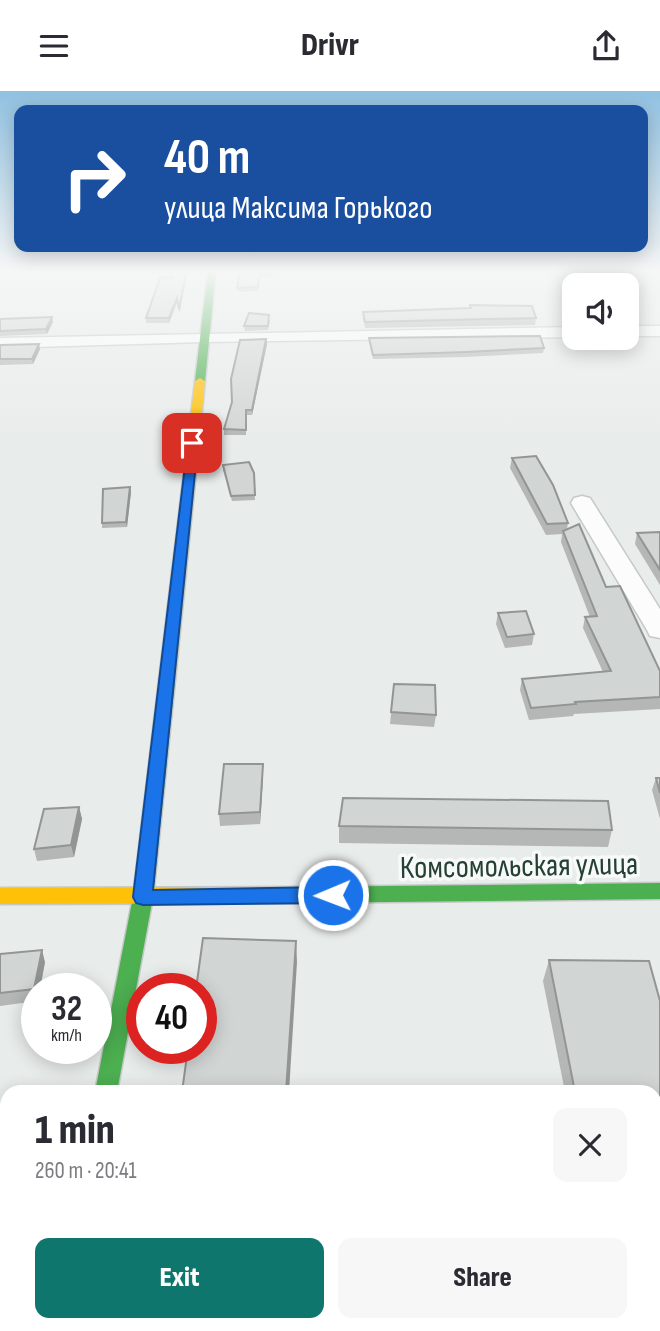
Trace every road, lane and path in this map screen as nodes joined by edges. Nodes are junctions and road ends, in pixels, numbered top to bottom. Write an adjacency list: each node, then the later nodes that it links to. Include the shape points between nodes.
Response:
1 (205, 328): 5 (street)
2 (639, 331): 3 (street)
3 (660, 331)
4 (562, 332): 5 (street)
5 (204, 337): 6 (street); 11 (street)
6 (0, 343)
7 (582, 503): 8 (street)
8 (660, 629)
9 (660, 891): 11 (street, Комсомольская улица)
10 (0, 896): 11 (street, Комсомольская улица)
11 (143, 897): 12 (street)
12 (107, 1085)

